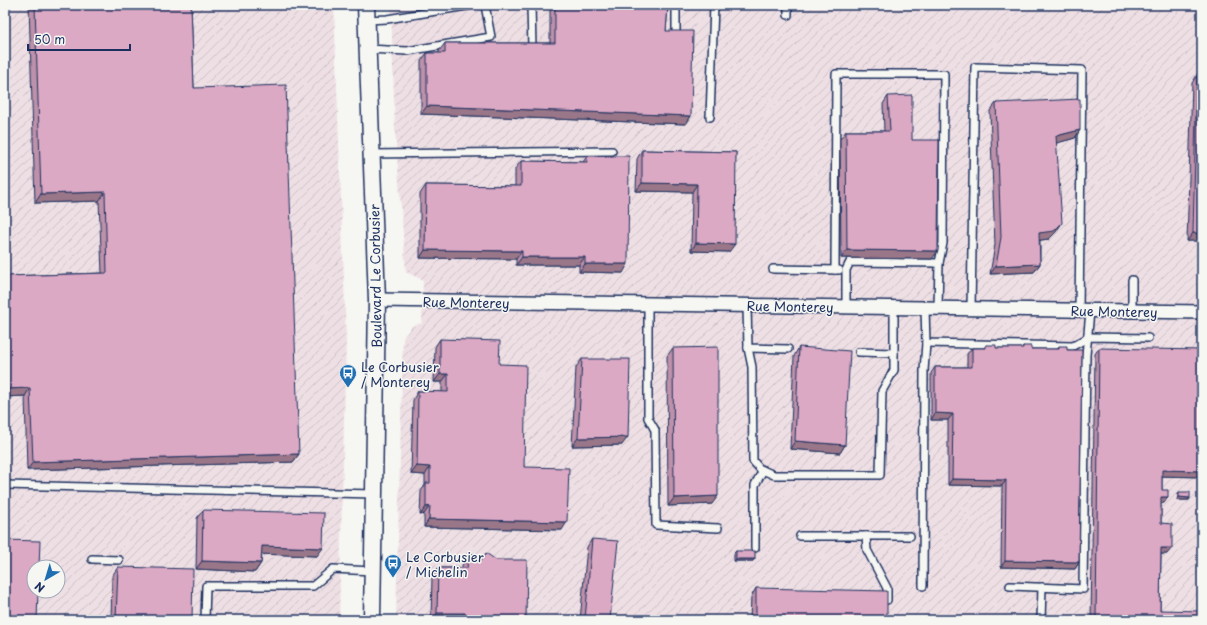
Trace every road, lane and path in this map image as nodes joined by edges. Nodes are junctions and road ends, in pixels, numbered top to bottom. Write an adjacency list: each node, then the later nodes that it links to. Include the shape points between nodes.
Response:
1 (473, 5): 7 (lane, via 388,19)
2 (485, 5): 11 (lane, via 491,36 407,51)
3 (531, 5): 10 (lane)
4 (676, 5): 9 (lane)
5 (714, 5): 12 (lane)
6 (788, 5): 8 (lane)
7 (367, 12): 11 (street, Boulevard Le Corbusier)
8 (788, 15)
9 (676, 36)
10 (532, 48)
11 (368, 49): 14 (street, Boulevard Le Corbusier)
12 (710, 117)
13 (612, 151): 14 (lane)
14 (372, 154): 20 (street, Boulevard Le Corbusier)
15 (939, 263): 17 (lane, via 943,243 944,74 836,74); 18 (lane, via 850,262); 25 (lane)
16 (773, 269): 17 (lane)
17 (835, 270): 18 (lane)
18 (846, 270): 23 (lane)
19 (1132, 280): 28 (lane)
20 (377, 300): 21 (street, Rue Monterey); 39 (street, Boulevard Le Corbusier)
21 (648, 304): 22 (street, Rue Monterey); 40 (lane, via 648,418 655,430 656,525)
22 (747, 306): 23 (street, Rue Monterey); 33 (lane)
23 (846, 307): 24 (street, Rue Monterey)
24 (894, 308): 25 (street, Rue Monterey); 36 (lane)
25 (932, 308): 26 (street, Rue Monterey); 32 (lane)
26 (971, 309): 27 (street, Rue Monterey); 27 (lane, via 975,67 1082,70)
27 (1085, 310): 28 (street, Rue Monterey); 30 (lane)
28 (1132, 311): 29 (street, Rue Monterey)
29 (1202, 312)
30 (1089, 337): 31 (lane); 32 (lane, via 1073,346); 50 (lane, via 1086,355 1083,588)
31 (1148, 338)
32 (926, 343): 48 (lane)
33 (748, 348): 34 (lane); 37 (lane, via 752,367 753,461)
34 (788, 349)
35 (859, 352): 36 (lane)
36 (894, 353): 37 (lane, via 894,370 882,391 880,475 774,475)
37 (763, 470): 44 (lane, via 755,485)
38 (5, 485): 39 (lane)
39 (374, 494): 47 (street, Boulevard Le Corbusier)
40 (718, 528)
41 (800, 536): 42 (lane)
42 (866, 536): 43 (lane); 51 (lane, via 867,550 887,588)
43 (910, 536)
44 (755, 548)
45 (92, 559): 46 (lane)
46 (119, 560)
47 (373, 571): 52 (lane, via 333,569 313,586 206,586); 53 (street, Boulevard Le Corbusier)
48 (923, 586)
49 (1010, 586): 50 (lane)
50 (1042, 587): 54 (lane)
51 (886, 604)
52 (205, 620)
53 (372, 620)
54 (1041, 620)

